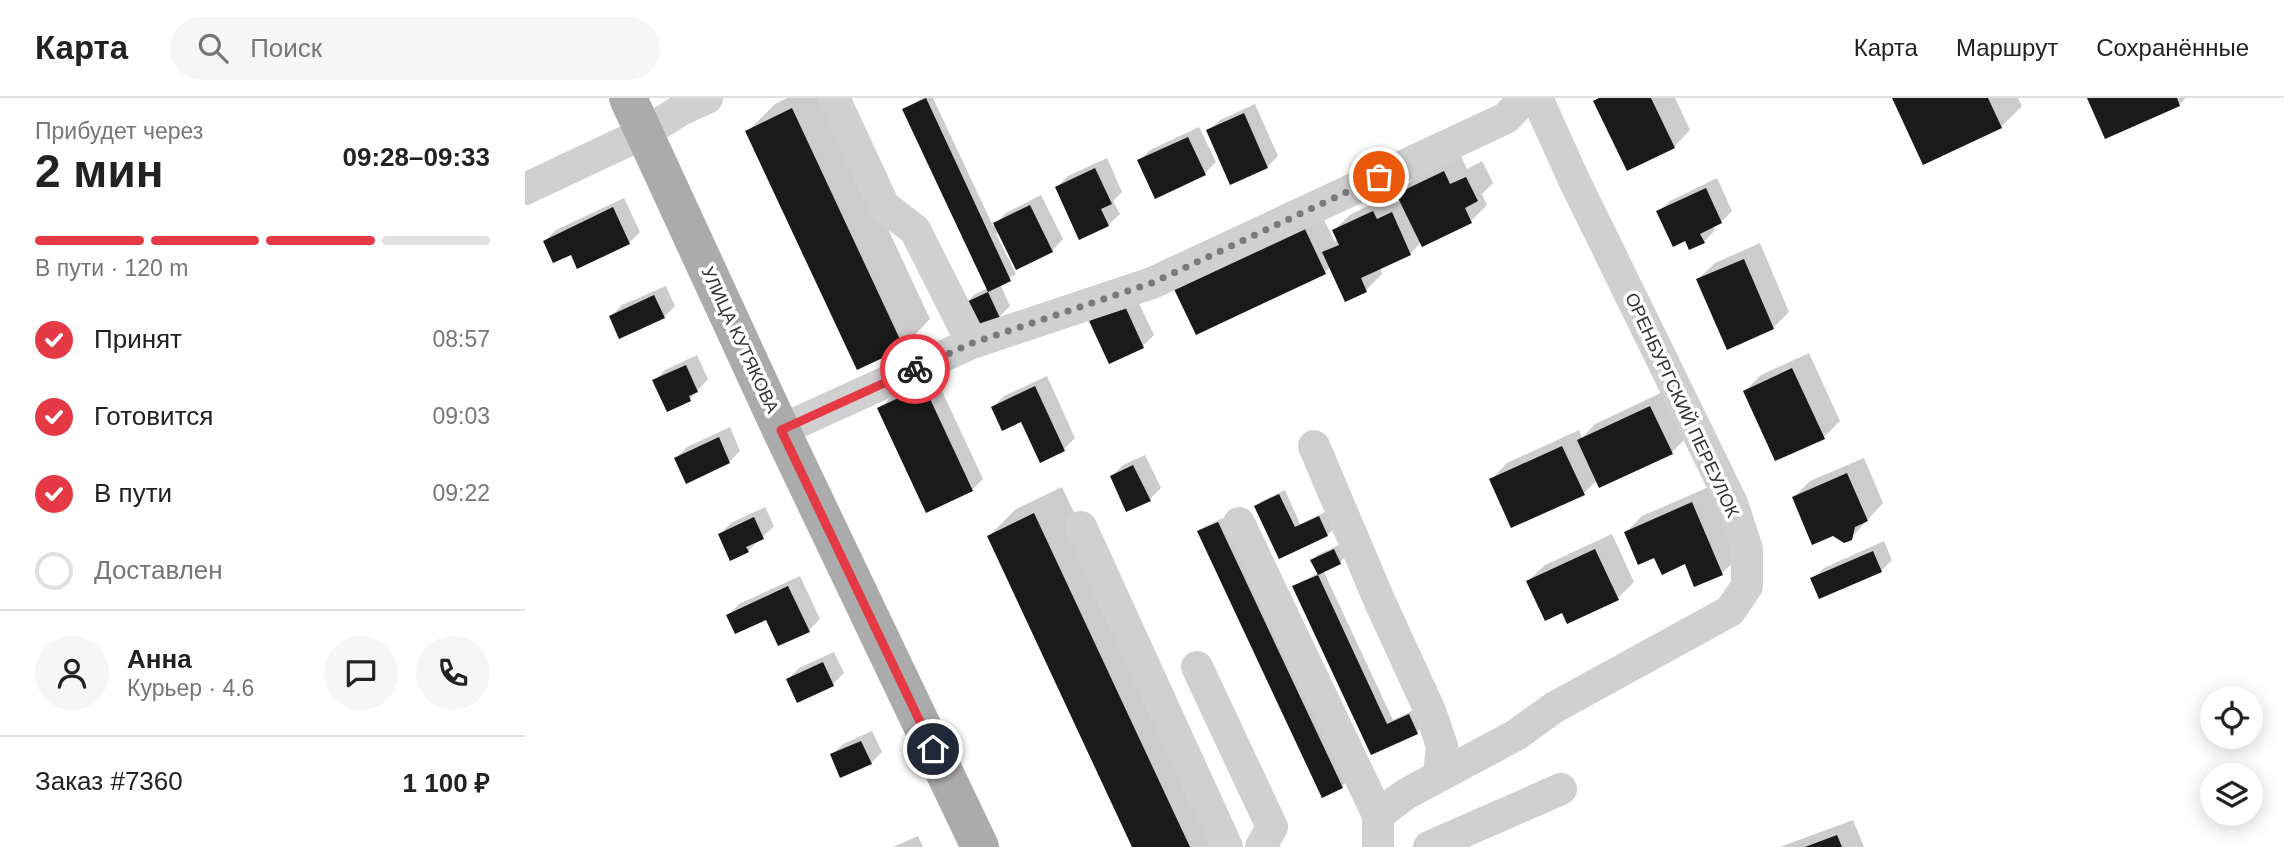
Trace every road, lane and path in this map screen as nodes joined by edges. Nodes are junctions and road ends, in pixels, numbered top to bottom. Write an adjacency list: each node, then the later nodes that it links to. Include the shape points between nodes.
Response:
1 (628, 98): 6 (main road, УЛИЦА КУТЯКОВА)
2 (707, 98): 6 (street)
3 (834, 98): 8 (street, via 884,206 915,230)
4 (1525, 98): 8 (street, via 1506,118 1152,283)
5 (1537, 98): 14 (street, ОРЕНБУРГСКИЙ ПЕРЕУЛОК, via 1731,503 1747,549 1747,586 1730,611)
6 (644, 133): 7 (street); 9 (main road, УЛИЦА КУТЯКОВА)
7 (525, 189)
8 (972, 343): 9 (street)
9 (781, 430): 17 (main road, УЛИЦА КУТЯКОВА)
10 (1314, 446): 14 (street, via 1430,710 1442,746)
11 (1239, 523): 16 (street)
12 (1081, 527): 18 (street)
13 (1197, 667): 19 (street, via 1272,827)
14 (1439, 775): 16 (street, ОРЕНБУРГСКИЙ ПЕРЕУЛОК)
15 (1561, 789): 21 (street)
16 (1378, 815): 20 (street)
17 (980, 847)
18 (1227, 847)
19 (1261, 847)
20 (1378, 847)
21 (1429, 847)

